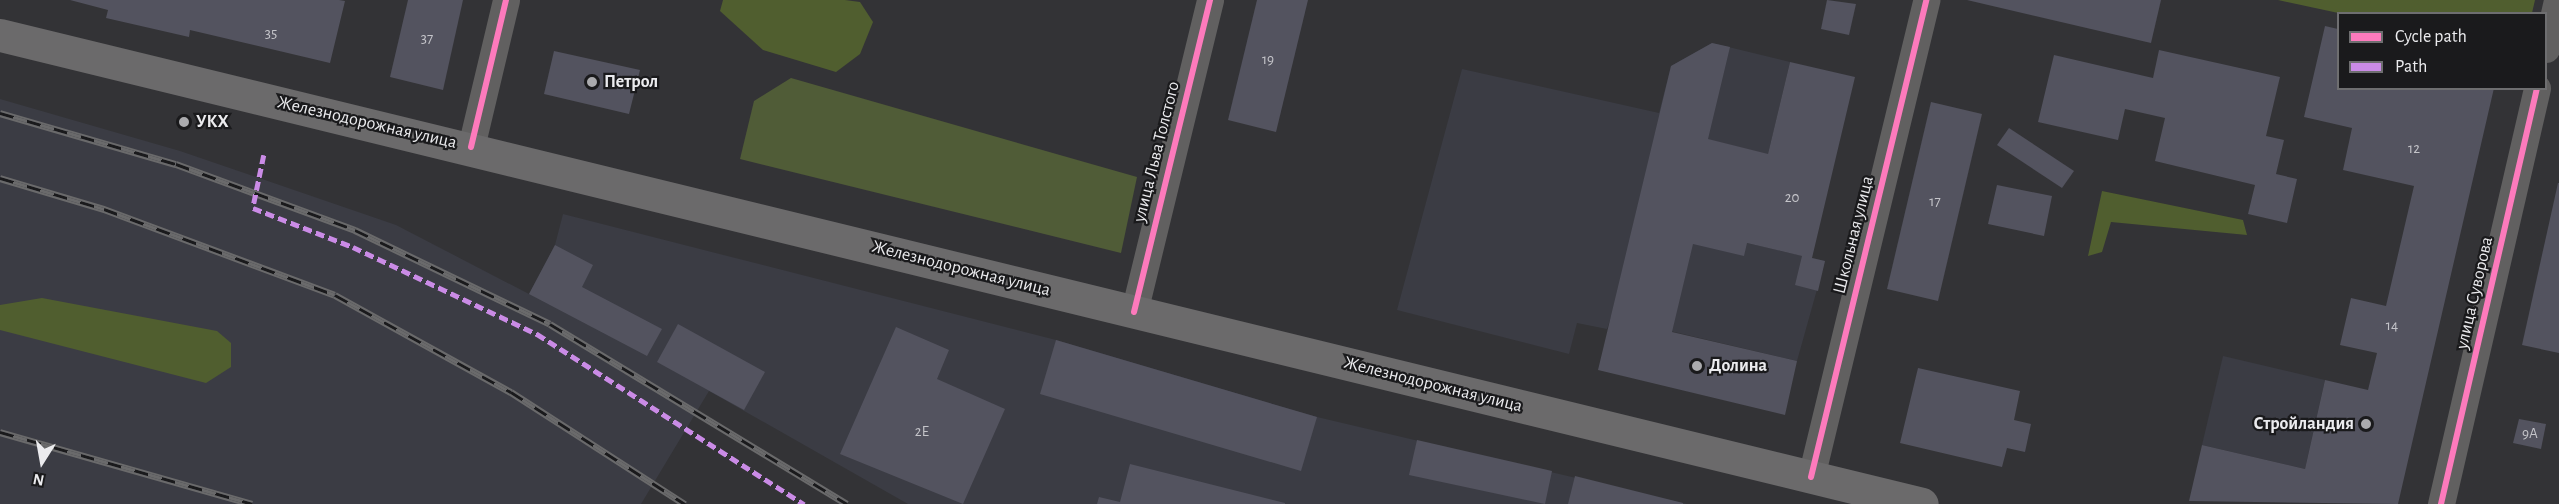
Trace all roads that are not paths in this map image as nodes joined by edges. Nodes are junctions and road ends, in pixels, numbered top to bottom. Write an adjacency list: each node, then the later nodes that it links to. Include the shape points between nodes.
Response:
1 (506, 0): 8 (street)
2 (1210, 0): 9 (street, улица Льва Толстого)
3 (1926, 0): 10 (street, Школьная улица)
4 (2557, 0): 6 (street)
5 (0, 35): 8 (main road, Железнодорожная улица)
6 (2547, 45)
7 (2536, 90): 12 (street, улица Суворова)
8 (471, 147): 9 (main road, Железнодорожная улица)
9 (1134, 312): 10 (main road, Железнодорожная улица)
10 (1811, 477): 11 (main road, Железнодорожная улица)
11 (1922, 504)
12 (2441, 504)

